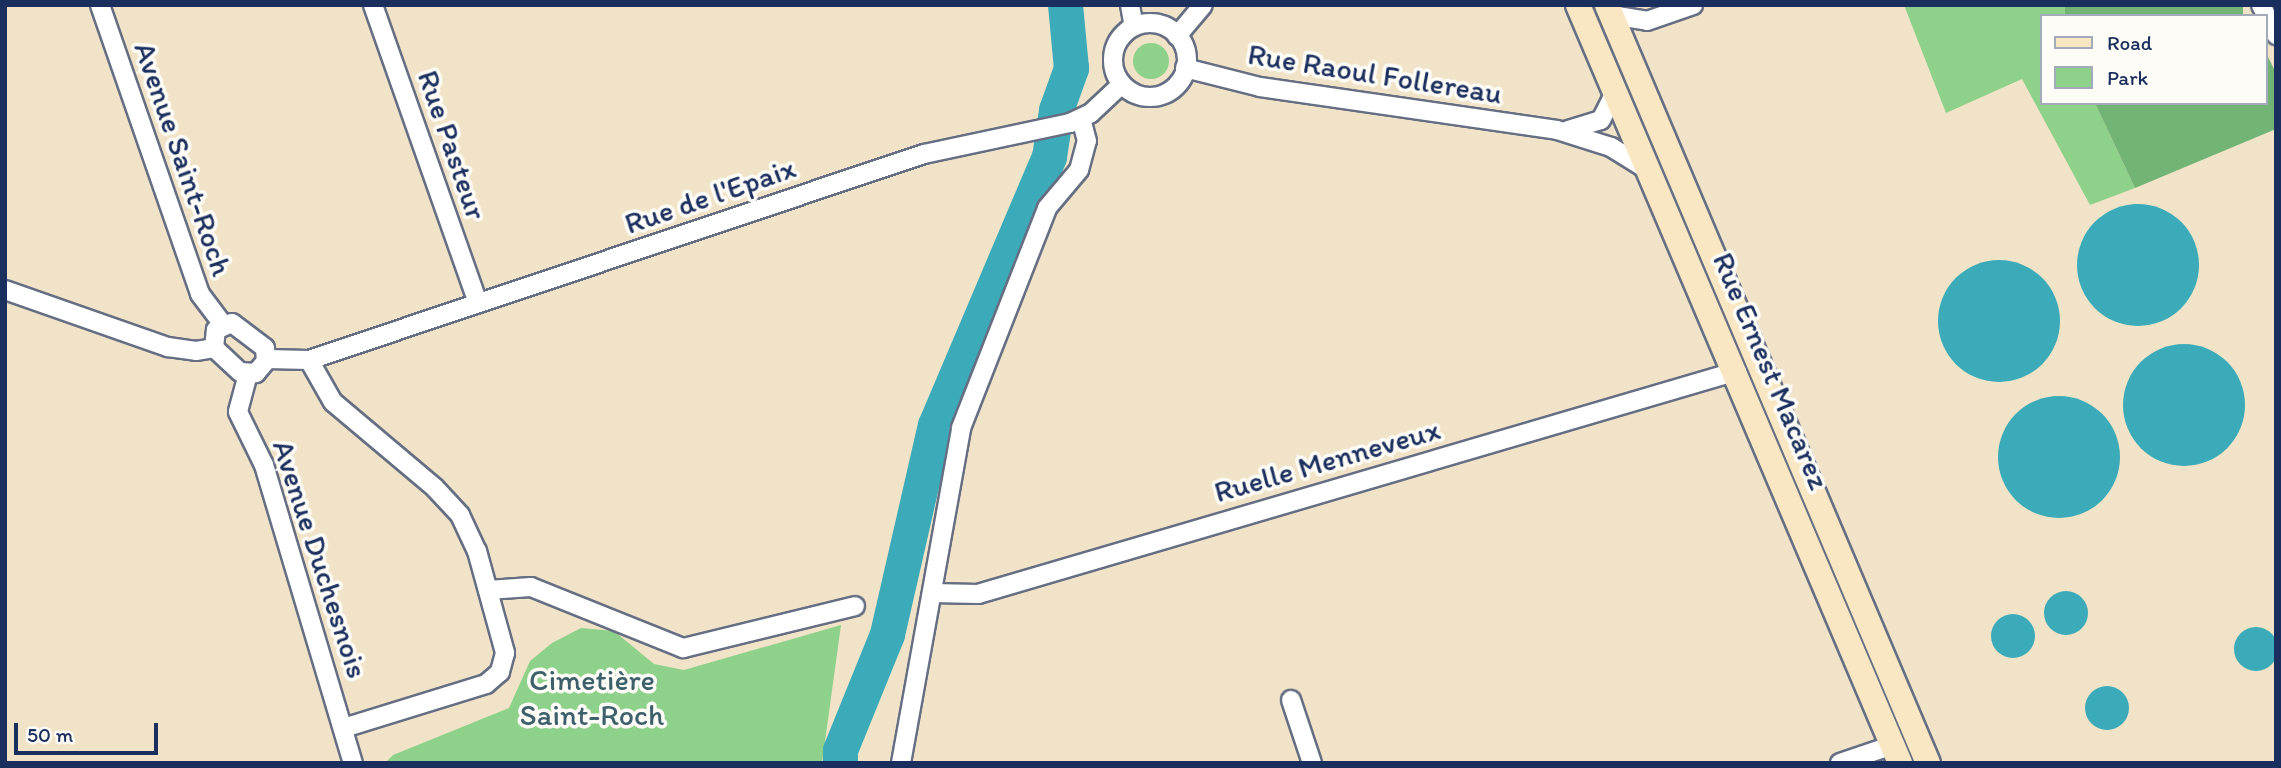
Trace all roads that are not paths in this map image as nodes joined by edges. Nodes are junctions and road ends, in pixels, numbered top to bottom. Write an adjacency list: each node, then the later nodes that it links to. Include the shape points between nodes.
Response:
1 (100, 5): 20 (street, Avenue Saint-Roch, via 200,294)
2 (373, 5): 19 (street, Rue Pasteur)
3 (1130, 5): 9 (street)
4 (1203, 5): 10 (street)
5 (1578, 5): 14 (main road, Rue Ernest Macarez)
6 (1693, 5): 7 (street, via 1647,21)
7 (1609, 10): 36 (main road, Rue Ernest Macarez)
8 (2267, 17): 11 (street)
9 (1134, 27): 10 (street, via 1159,25); 13 (street, via 1115,51 1115,71)
10 (1177, 36): 12 (street, via 1184,49)
11 (2276, 36)
12 (1185, 68): 13 (street, via 1176,86 1159,96 1139,95); 16 (street, Rue Raoul Follereau, via 1260,87)
13 (1122, 85): 15 (street, Rue de l'Epaix)
14 (1616, 90): 16 (street, Rue Raoul Follereau, via 1607,114 1595,124); 17 (main road, Rue Ernest Macarez)
15 (1076, 121): 19 (street, Rue de l'Epaix, via 924,154); 27 (street, via 1087,141 1079,170 1047,208 961,428)
16 (1557, 130): 17 (street, Rue Raoul Follereau, via 1611,147)
17 (1653, 175): 24 (main road, Rue Ernest Macarez)
18 (5, 290): 21 (street, via 168,347)
19 (478, 303): 23 (street, Rue de l'Epaix)
20 (223, 325): 21 (street, via 214,335); 22 (street, via 242,326 262,344)
21 (214, 348): 25 (street)
22 (267, 359): 23 (street); 25 (street, via 260,370)
23 (309, 360): 26 (street, via 333,402 454,506 474,540)
24 (1737, 371): 27 (street, Ruelle Menneveux, via 978,594); 31 (main road, Rue Ernest Macarez)
25 (248, 374): 30 (street, Avenue Duchesnois, via 238,412 268,477)
26 (488, 590): 28 (street, via 531,587 683,648); 30 (street, via 505,653 496,677)
27 (932, 593): 33 (street)
28 (855, 606)
29 (1291, 700): 34 (street)
30 (344, 728): 32 (street, Avenue Duchesnois)
31 (1896, 754): 35 (street)
32 (353, 763)
33 (901, 763)
34 (1312, 763)
35 (1840, 763)
36 (1928, 763)

